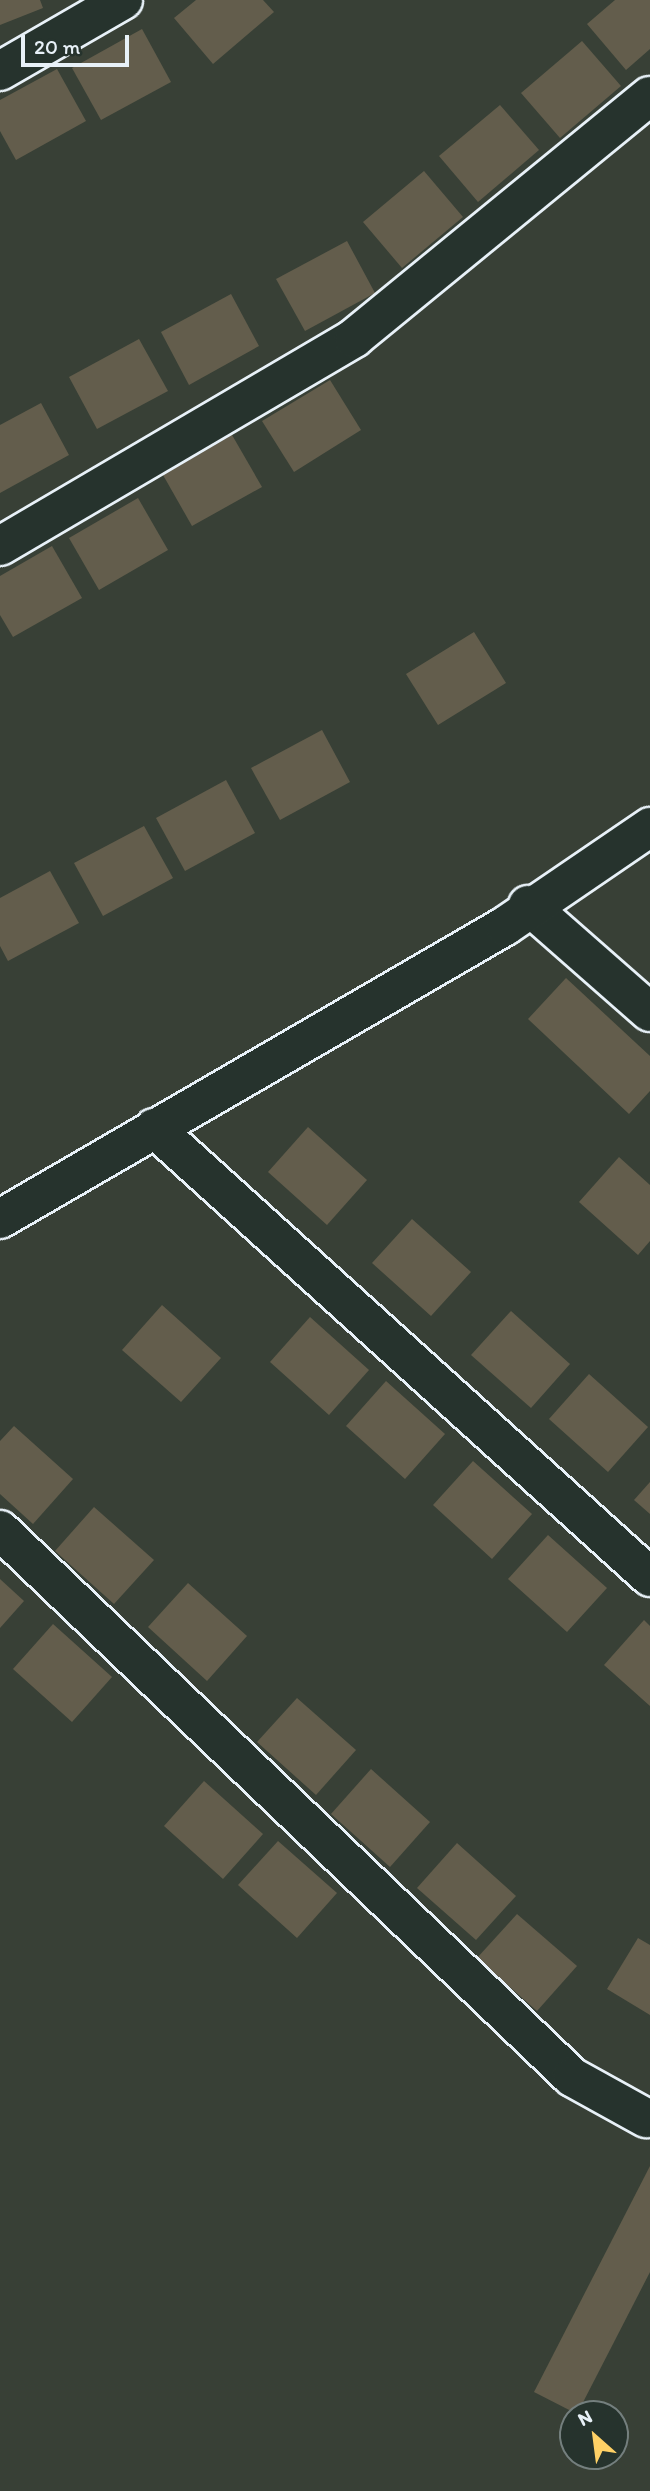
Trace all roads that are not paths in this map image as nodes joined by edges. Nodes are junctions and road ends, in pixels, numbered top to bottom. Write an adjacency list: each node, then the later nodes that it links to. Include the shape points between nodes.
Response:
1 (124, 0): 2 (street)
2 (0, 71)
3 (650, 96): 4 (street, via 354,338)
4 (0, 547)
5 (650, 827): 6 (street)
6 (528, 905): 7 (street); 8 (street, via 505,926)
7 (650, 1012)
8 (154, 1128): 9 (street); 11 (street)
9 (0, 1219)
10 (0, 1530): 12 (street, via 572,2077)
11 (650, 1577)
12 (646, 2118)

